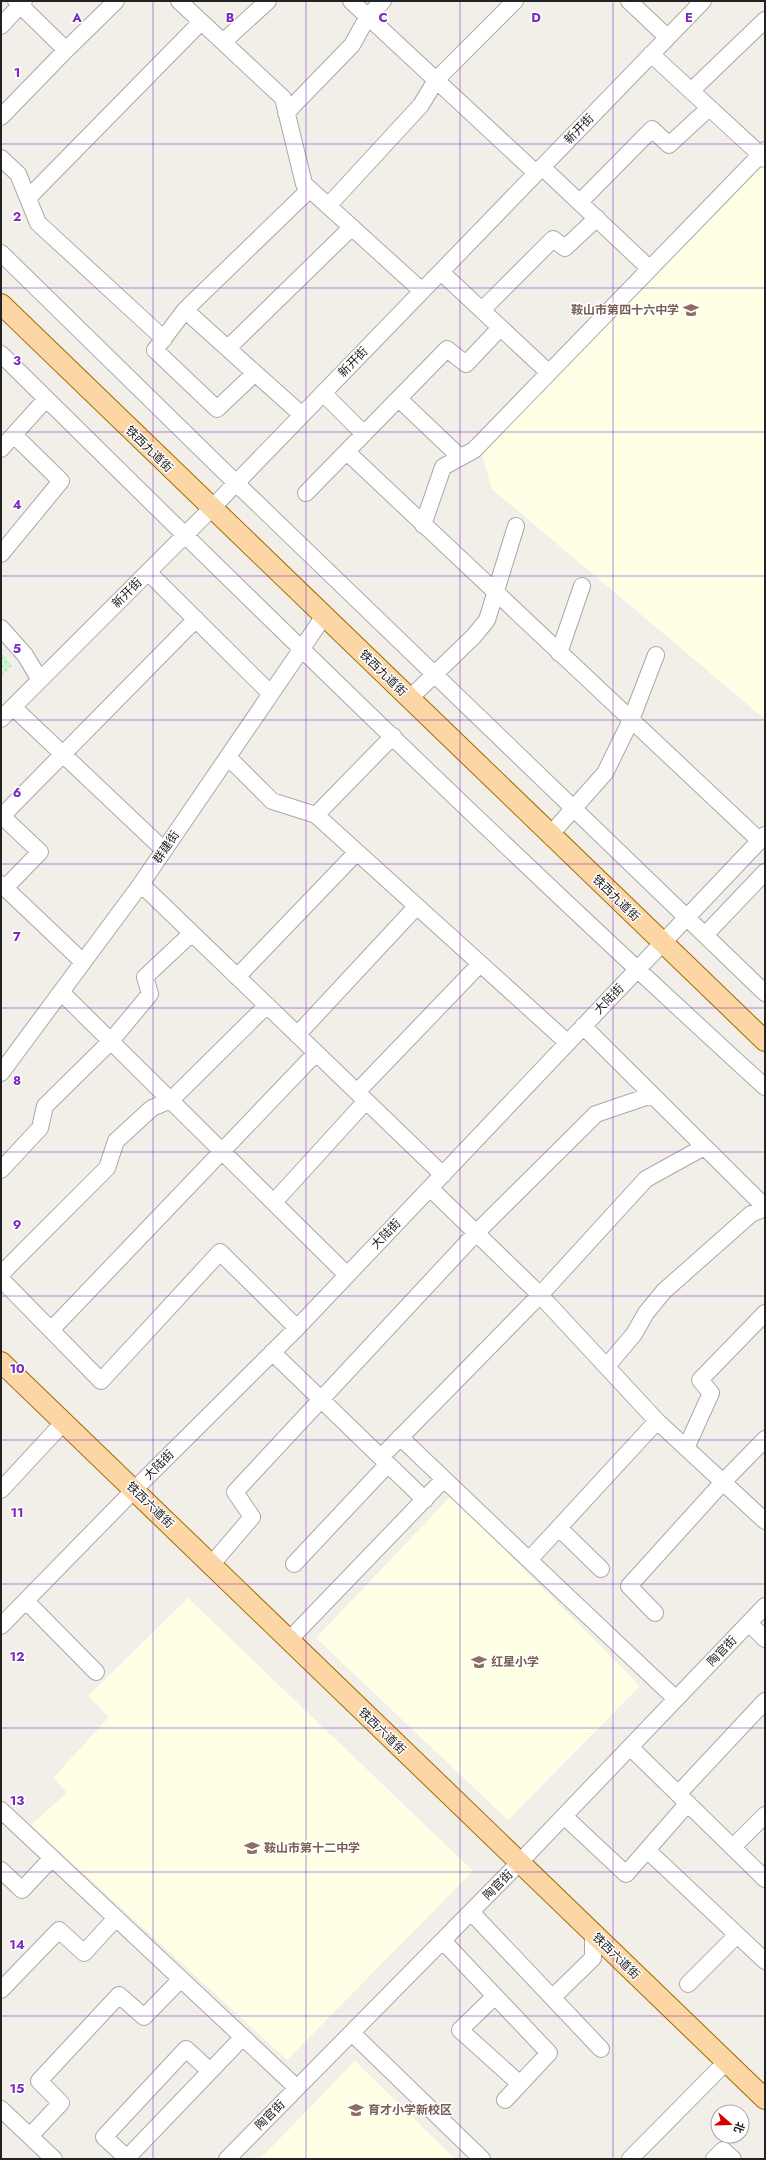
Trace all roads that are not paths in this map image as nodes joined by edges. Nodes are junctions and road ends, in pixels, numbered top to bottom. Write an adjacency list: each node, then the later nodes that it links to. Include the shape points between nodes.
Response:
1 (116, 1): 16 (street)
2 (179, 1): 12 (street)
3 (268, 1): 15 (street)
4 (352, 1): 10 (street)
5 (383, 1): 10 (street)
6 (514, 1): 18 (street)
7 (629, 1): 14 (street)
8 (702, 1): 14 (street, 新开街)
9 (20, 2): 13 (street); 16 (street)
10 (368, 16): 18 (street); 21 (street, via 352,45)
11 (765, 20): 19 (street)
12 (201, 22): 15 (street); 27 (street)
13 (1, 26)
14 (668, 37): 17 (street, 新开街)
15 (223, 42): 21 (street, via 282,98)
16 (66, 50): 22 (street)
17 (651, 54): 19 (street); 25 (street, 新开街)
18 (436, 80): 25 (street); 29 (street, via 421,105)
19 (691, 91): 20 (street)
20 (709, 108): 23 (street); 28 (street, via 669,145 652,129)
21 (286, 113): 26 (street, via 304,184)
22 (1, 117)
23 (763, 155): 33 (street)
24 (1, 158): 27 (street, via 18,174)
25 (539, 170): 28 (street); 34 (street, 新开街)
26 (310, 189): 29 (street); 37 (street)
27 (28, 198): 40 (street, via 38,223)
28 (580, 202): 30 (street)
29 (328, 206): 31 (street)
30 (597, 218): 33 (street); 38 (street, via 566,248 553,239)
31 (352, 227): 35 (street); 41 (street)
32 (1, 253): 54 (street)
33 (649, 268): 43 (street)
34 (441, 272): 35 (street, 新开街); 38 (street)
35 (422, 291): 45 (street, 新开街)
36 (1, 304): 56 (main road, 铁西九道街)
37 (185, 310): 40 (street); 41 (street)
38 (482, 310): 39 (street)
39 (500, 328): 43 (street); 47 (street, via 466,364 448,350)
40 (164, 338): 44 (street, via 155,350 217,409)
41 (228, 348): 44 (street)
42 (1, 354): 46 (street)
43 (548, 372): 53 (street, via 474,450)
44 (255, 373): 48 (street)
45 (323, 393): 48 (street, 新开街); 49 (street)
46 (46, 399): 50 (street); 59 (street)
47 (399, 399): 49 (street); 53 (street)
48 (302, 415): 54 (street, 新开街)
49 (364, 434): 52 (street)
50 (14, 435): 51 (street); 60 (street, via 61,481)
51 (1, 449)
52 (347, 452): 55 (street); 57 (street)
53 (460, 457): 57 (street, via 443,467)
54 (236, 483): 56 (street, 新开街); 70 (street)
55 (306, 493)
56 (211, 509): 59 (street, 新开街); 64 (main road, 铁西九道街)
57 (423, 525): 63 (street)
58 (516, 526): 63 (street)
59 (185, 535): 61 (street, 新开街); 67 (street)
60 (1, 554)
61 (148, 572): 65 (street); 71 (street, 新开街)
62 (582, 586): 68 (street)
63 (496, 594): 68 (street); 70 (street, via 487,620)
64 (324, 616): 67 (street, 群建街); 73 (main road, 铁西九道街)
65 (196, 619): 72 (street); 78 (street)
66 (1, 628): 71 (street, via 25,655)
67 (302, 648): 72 (street, 群建街); 77 (street)
68 (559, 653): 76 (street)
69 (656, 655): 76 (street)
70 (435, 674): 73 (street); 80 (street)
71 (40, 680): 74 (street, 新开街)
72 (271, 694): 79 (street, 群建街)
73 (409, 699): 82 (main road, 铁西九道街)
74 (13, 707): 75 (street, 新开街); 78 (street)
75 (1, 720)
76 (631, 720): 80 (street, via 605,773); 83 (street)
77 (393, 736): 81 (street); 96 (street)
78 (64, 755): 84 (street); 88 (street, via 2,816 40,852)
79 (228, 756): 81 (street, via 272,801); 84 (street, 群建街)
80 (574, 808): 82 (street); 90 (street)
81 (316, 814): 85 (street)
82 (550, 835): 93 (main road, 铁西九道街)
83 (762, 838): 90 (street, 大陆街)
84 (164, 850): 87 (street, 群建街)
85 (357, 852): 89 (street); 97 (street)
86 (765, 872): 92 (street)
87 (141, 884): 91 (street); 94 (street, 群建街)
88 (3, 886): 94 (street)
89 (417, 906): 95 (street); 102 (street)
90 (687, 917): 92 (street); 93 (street, 大陆街)
91 (192, 933): 97 (street); 103 (street, via 145,977 150,994)
92 (705, 935): 99 (street)
93 (662, 943): 96 (street, 大陆街); 104 (main road, 铁西九道街)
94 (83, 962): 98 (street, 群建街)
95 (480, 964): 105 (street); 110 (street)
96 (637, 970): 101 (street, 大陆街); 108 (street)
97 (237, 977): 100 (street)
98 (61, 992): 103 (street); 107 (street, 群建街)
99 (765, 993)
100 (266, 1005): 102 (street); 111 (street)
101 (584, 1026): 105 (street, 大陆街); 109 (street)
102 (297, 1034): 106 (street)
103 (111, 1041): 111 (street); 114 (street, via 45,1106 40,1128)
104 (765, 1042)
105 (568, 1043): 115 (street, 大陆街)
106 (316, 1053): 110 (street); 113 (street)
107 (1, 1073)
108 (765, 1087)
109 (652, 1095): 112 (street); 119 (street, via 596,1114)
110 (362, 1097): 115 (street); 117 (street)
111 (171, 1100): 113 (street); 120 (street, via 152,1108 116,1141 107,1168)
112 (704, 1147): 118 (street); 123 (street, via 646,1179)
113 (223, 1152): 117 (street); 126 (street)
114 (1, 1170)
115 (442, 1175): 116 (street, 大陆街)
116 (430, 1188): 119 (street); 121 (street, 大陆街)
117 (274, 1202): 121 (street)
118 (765, 1208): 128 (street, via 751,1214 664,1291 646,1313 634,1334)
119 (476, 1233): 123 (street); 130 (street)
120 (1, 1274)
121 (347, 1275): 125 (street, 大陆街)
122 (1, 1279): 126 (street)
123 (540, 1295): 128 (street); 133 (street)
124 (765, 1313): 135 (street, via 700,1380 711,1393)
125 (297, 1328): 126 (street, via 220,1252 101,1380); 127 (street, 大陆街)
126 (51, 1330)
127 (272, 1352): 130 (street); 140 (street, 大陆街)
128 (607, 1366): 131 (street)
129 (4, 1370): 132 (main road, 铁西六道街)
130 (322, 1399): 136 (street); 146 (street, via 235,1492 252,1517)
131 (657, 1421): 135 (street); 143 (street)
132 (64, 1422): 139 (street); 140 (main road, 铁西六道街)
133 (400, 1437): 136 (street); 137 (street)
134 (765, 1439): 138 (street)
135 (686, 1448): 138 (street)
136 (384, 1461): 141 (street); 145 (street)
137 (444, 1479): 141 (street); 144 (street)
138 (723, 1482): 142 (street); 150 (street, via 629,1586)
139 (1, 1490)
140 (134, 1490): 146 (main road, 铁西六道街); 148 (street, 大陆街)
141 (425, 1500): 154 (street)
142 (765, 1521)
143 (559, 1528): 144 (street); 147 (street)
144 (529, 1560): 156 (street)
145 (294, 1564)
146 (211, 1565): 154 (main road, 铁西六道街)
147 (601, 1569)
148 (26, 1601): 152 (street, 大陆街); 155 (street)
149 (765, 1606): 151 (street, 陶官街)
150 (655, 1614)
151 (749, 1623): 153 (street); 156 (street, 陶官街)
152 (2, 1624)
153 (765, 1639)
154 (289, 1640): 166 (main road, 铁西六道街)
155 (96, 1672)
156 (676, 1699): 158 (street, 陶官街)
157 (765, 1702): 159 (street)
158 (630, 1747): 159 (street); 162 (street, 陶官街)
159 (683, 1798): 163 (street); 164 (street)
160 (1, 1810): 165 (street)
161 (765, 1815): 163 (street)
162 (564, 1816): 164 (street, via 626,1874); 166 (street, 陶官街)
163 (733, 1847): 168 (street)
164 (647, 1850): 172 (street)
165 (52, 1858): 167 (street, via 22,1890); 170 (street)
166 (519, 1863): 169 (street, 陶官街); 171 (main road, 铁西六道街)
167 (1, 1870)
168 (765, 1879)
169 (471, 1912): 173 (street, 陶官街); 179 (street)
170 (116, 1918): 175 (street); 177 (street, via 84,1953 59,1930)
171 (593, 1934): 179 (street, via 593,1958); 183 (main road, 铁西六道街)
172 (737, 1935): 174 (street); 176 (street)
173 (443, 1941): 178 (street); 180 (street, 陶官街)
174 (765, 1961)
175 (181, 1979): 181 (street); 190 (street, via 144,2017 119,1995 39,2081 61,2103)
176 (688, 1984)
177 (1, 1990)
178 (495, 1996): 185 (street, via 549,2053); 185 (street, via 460,2030)
179 (553, 1997): 182 (street)
180 (352, 2033): 186 (street, 陶官街); 194 (street)
181 (243, 2037): 184 (street); 186 (street)
182 (600, 2049)
183 (726, 2062): 187 (main road, 铁西六道街); 195 (street)
184 (210, 2071): 192 (street); 192 (street, via 186,2049 104,2137)
185 (520, 2084): 188 (street)
186 (297, 2088): 193 (street, 陶官街)
187 (765, 2099)
188 (505, 2100)
189 (1, 2109): 190 (street)
190 (30, 2136): 191 (street)
191 (54, 2159)
192 (127, 2159)
193 (227, 2159)
194 (482, 2159)
195 (630, 2159)
196 (714, 2159): 197 (street, via 723,2150)
197 (733, 2159)

